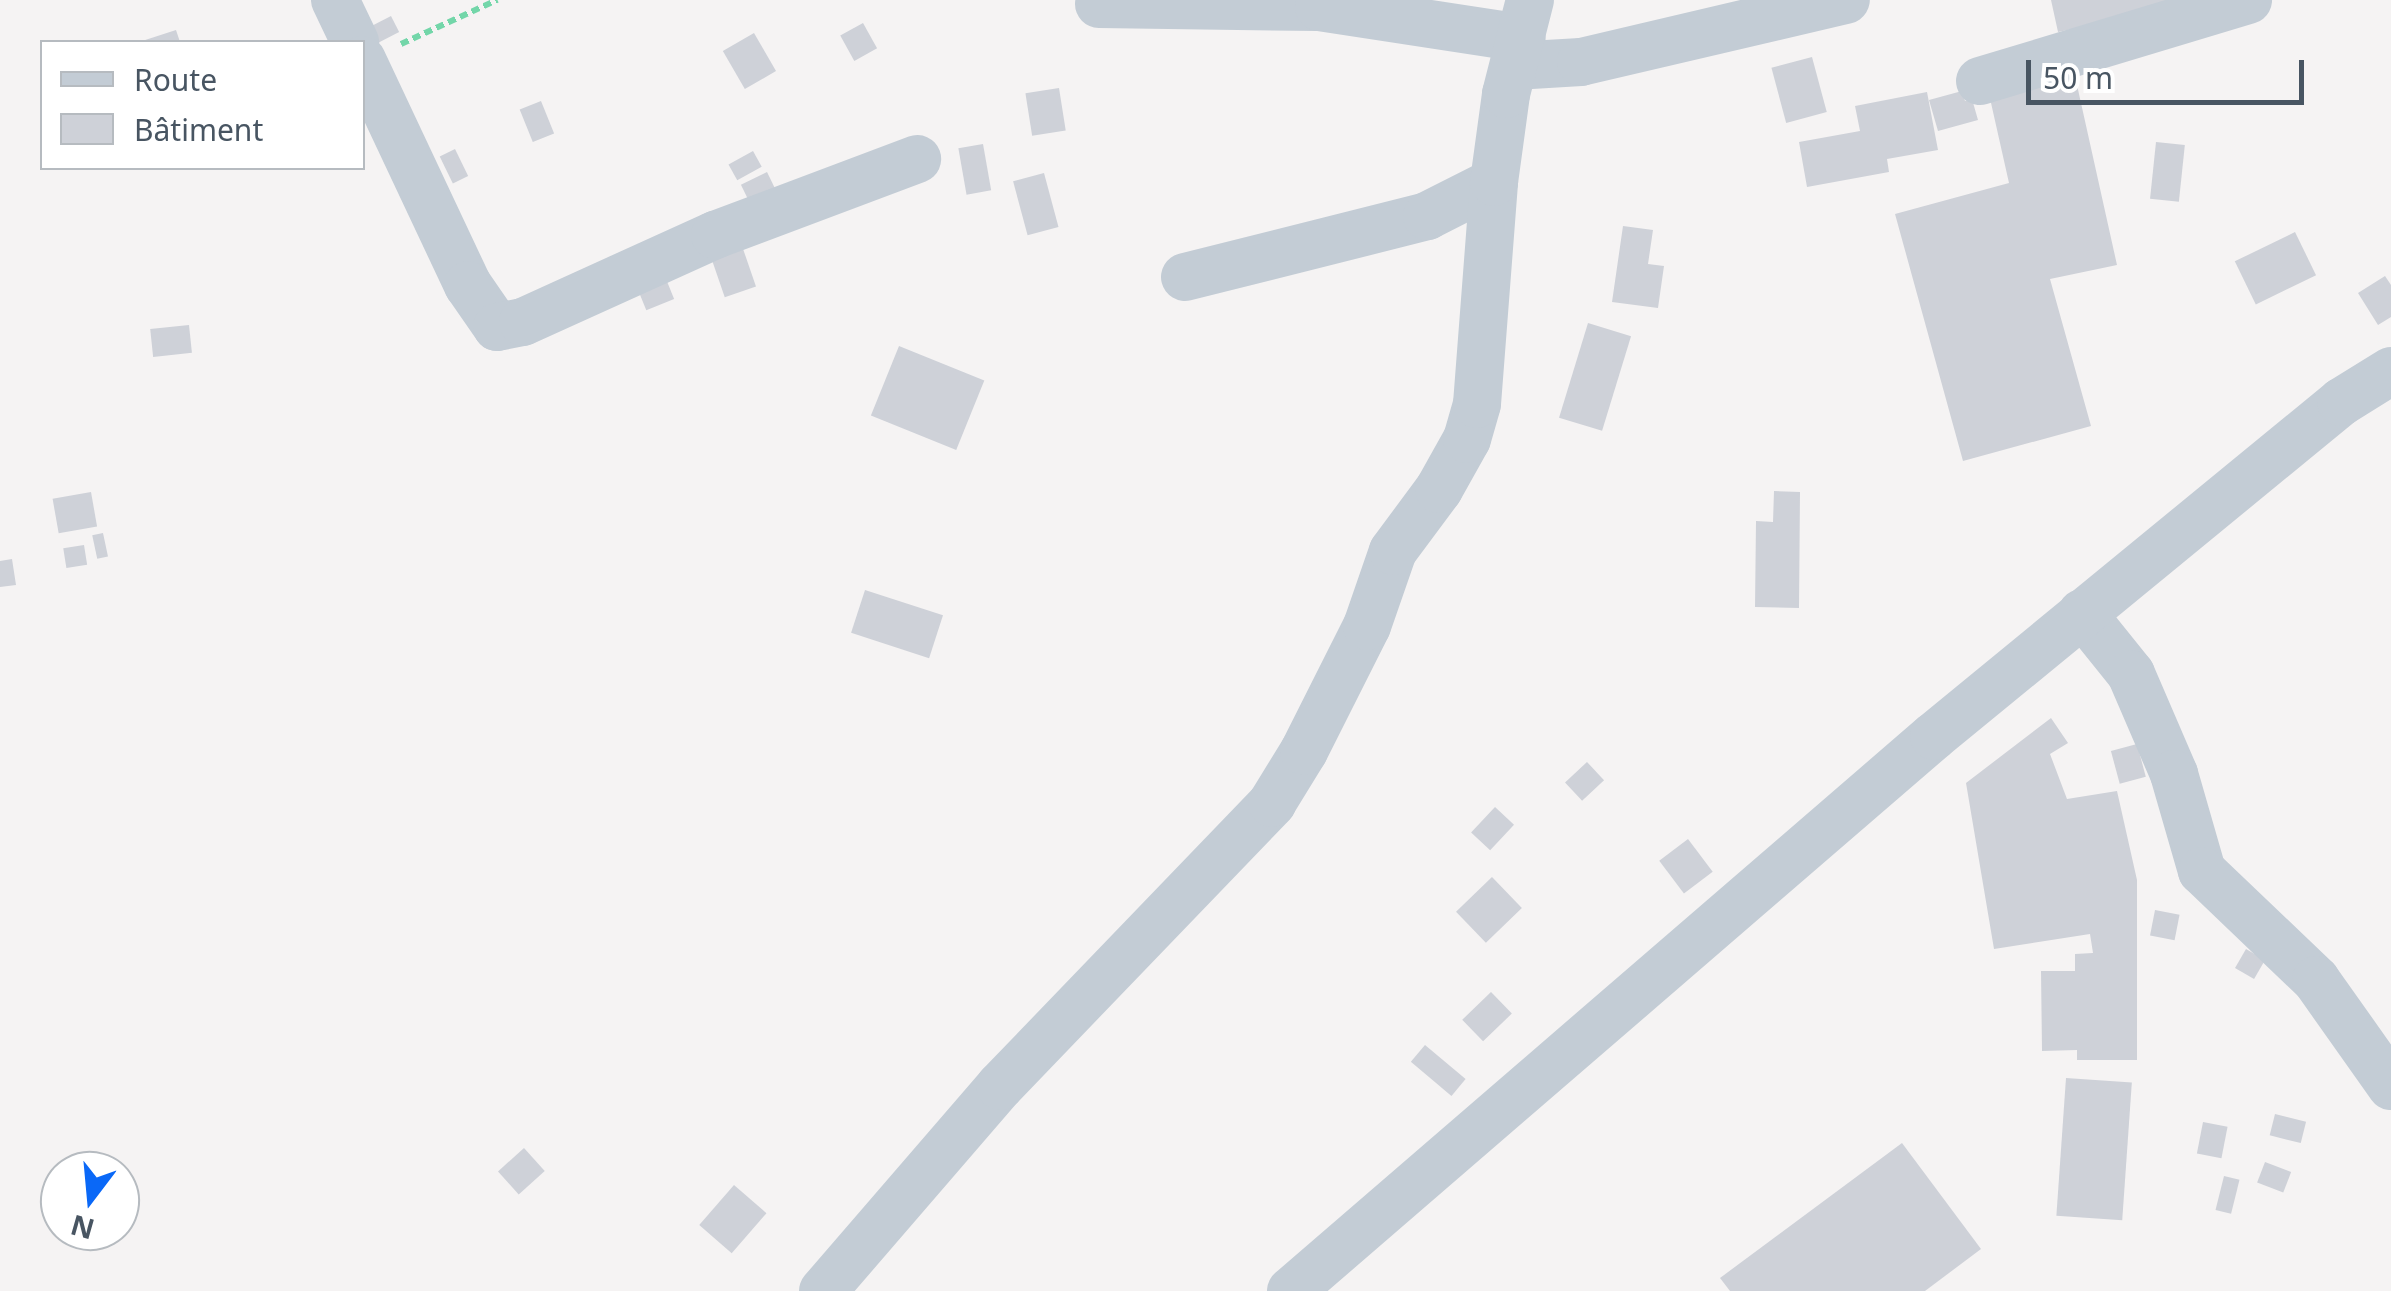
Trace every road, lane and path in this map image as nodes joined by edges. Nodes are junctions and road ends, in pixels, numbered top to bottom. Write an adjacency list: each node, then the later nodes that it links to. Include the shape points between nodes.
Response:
1 (335, 0): 7 (street)
2 (497, 0): 8 (path)
3 (1846, 0): 6 (street, via 1582,62)
4 (2248, 0): 10 (street)
5 (1099, 4): 6 (street, via 1319,7)
6 (1522, 35): 12 (street)
7 (353, 40)
8 (365, 59)
9 (365, 64): 11 (street, via 468,286 496,327 523,322 715,235)
10 (1980, 81)
11 (917, 159)
12 (1494, 182): 13 (street, via 1428,216); 17 (street, via 1477,404 1467,439 1440,489 1393,551 1367,626 1304,751 1272,803 1000,1086)
13 (1185, 277)
14 (2391, 370): 15 (street, via 2340,402)
15 (2082, 613): 16 (street, via 2131,674 2174,774 2202,872 2316,980); 18 (street)
16 (2391, 1086)
17 (822, 1291)
18 (1292, 1291)

